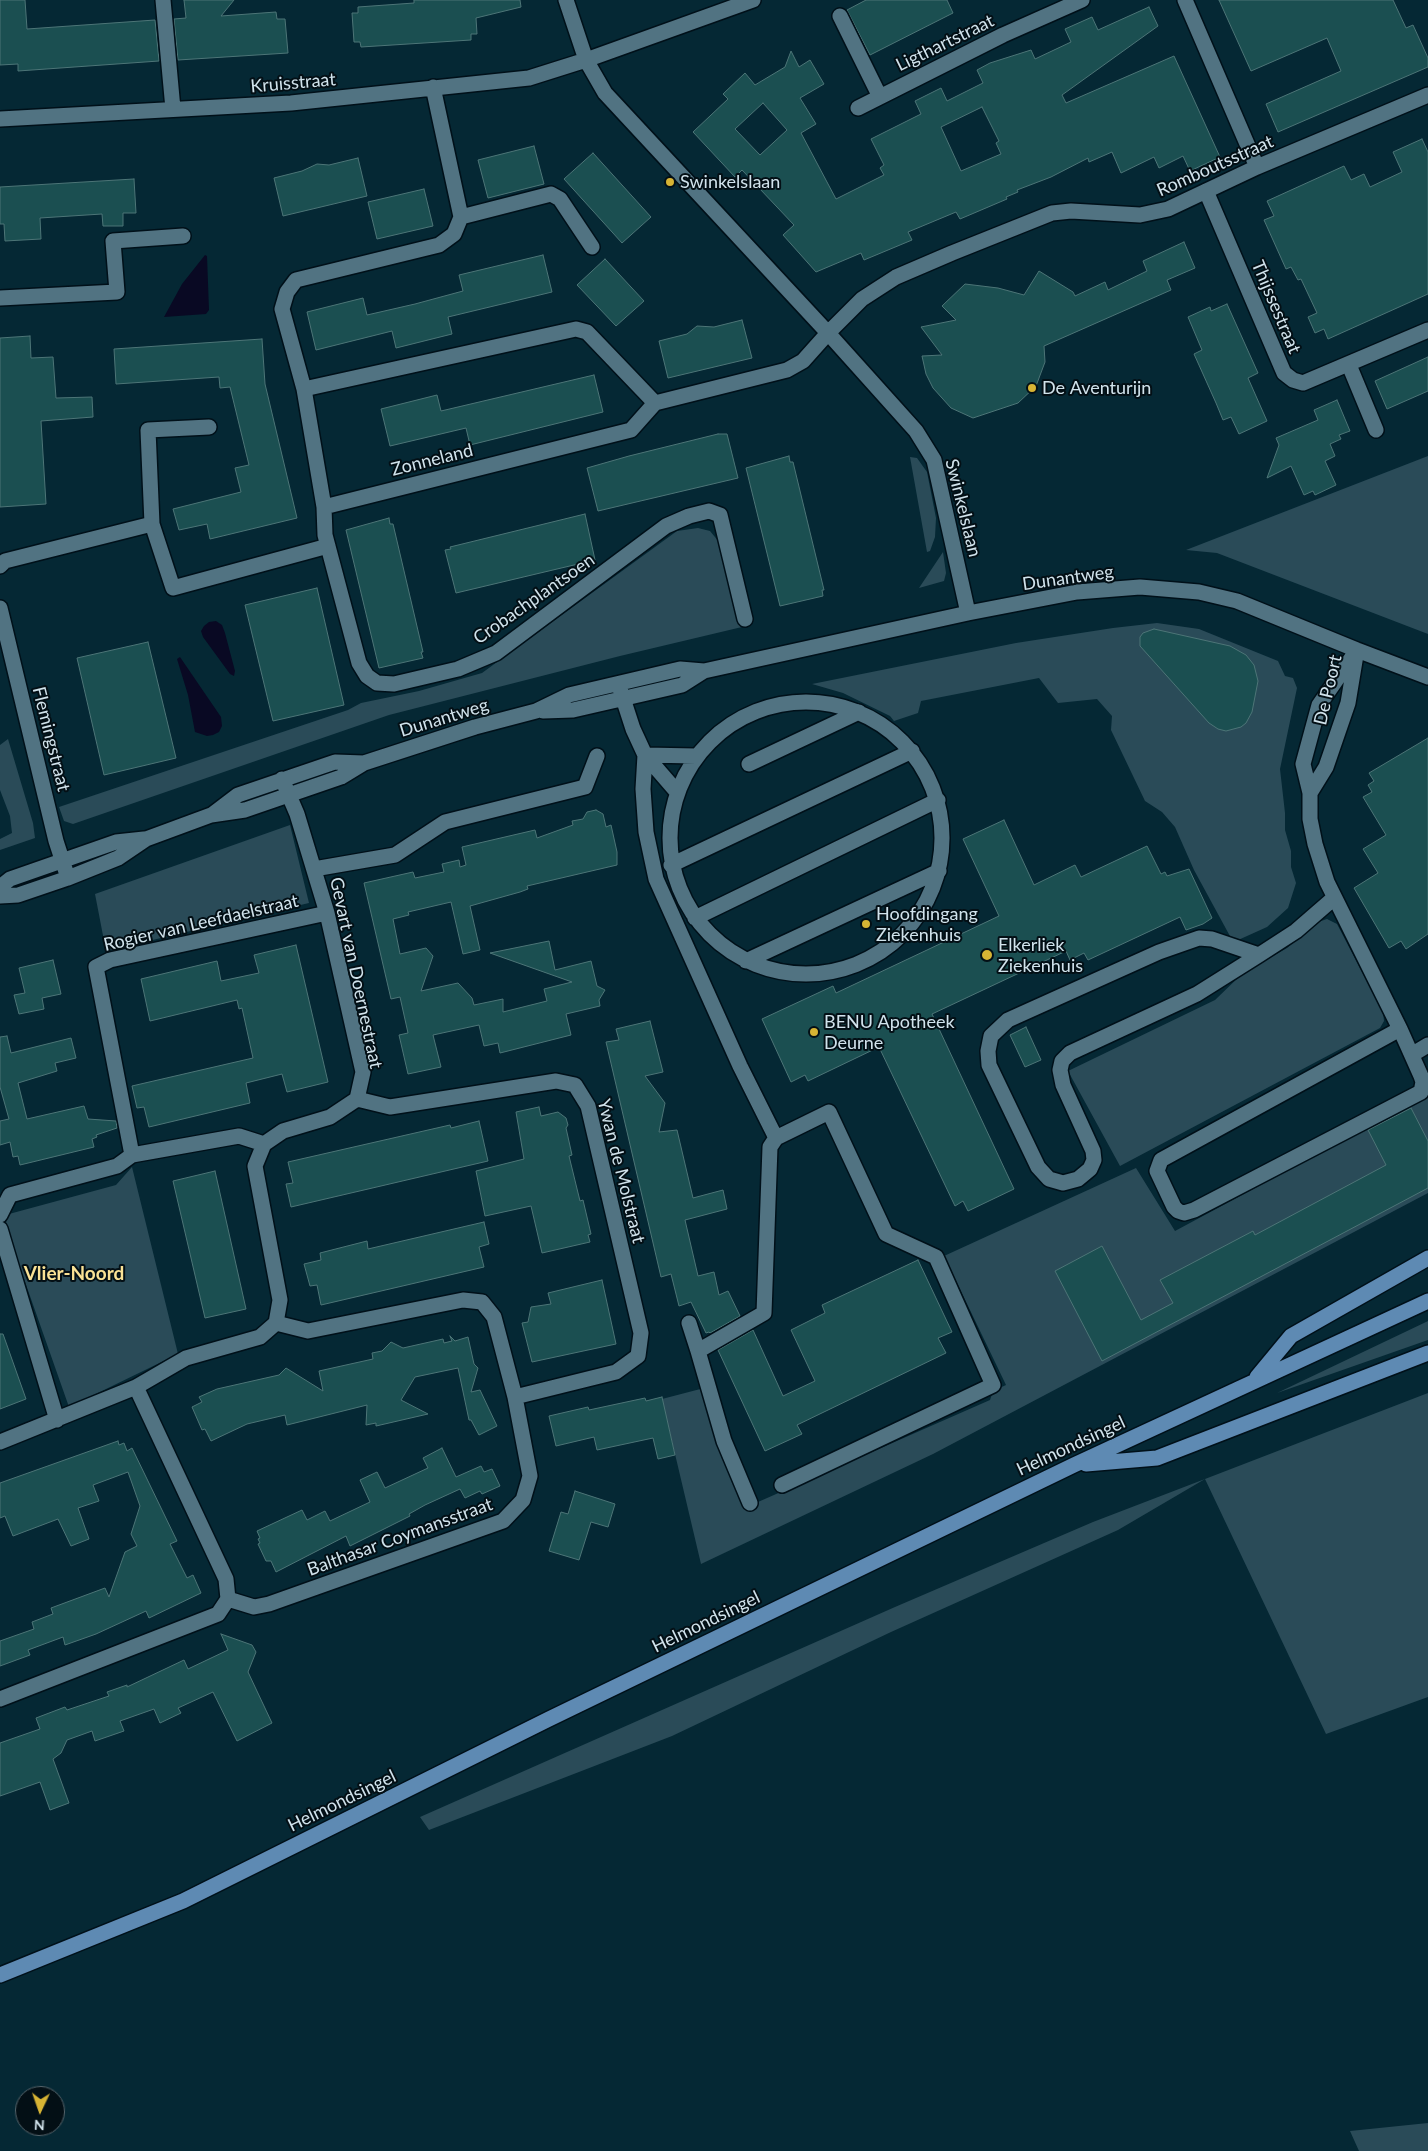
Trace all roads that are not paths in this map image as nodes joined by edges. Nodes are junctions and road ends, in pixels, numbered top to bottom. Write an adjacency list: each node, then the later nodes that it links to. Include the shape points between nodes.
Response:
1 (164, 0): 12 (street)
2 (566, 0): 7 (street, Swinkelslaan)
3 (753, 0): 7 (street, Kruisstraat)
4 (1082, 0): 9 (street, Ligthartstraat)
5 (1185, 0): 14 (street)
6 (840, 16): 9 (street)
7 (586, 60): 8 (street, Kruisstraat, via 529,78); 21 (street, Swinkelslaan, via 605,93)
8 (433, 87): 12 (street, Kruisstraat, via 291,103); 16 (street)
9 (880, 96): 11 (street, Ligthartstraat)
10 (1428, 97): 14 (street, Romboutsstraat)
11 (858, 108)
12 (173, 109): 13 (street, Kruisstraat)
13 (0, 119)
14 (1257, 167): 15 (street, Romboutsstraat)
15 (1206, 191): 21 (street, Romboutsstraat, via 1168,209 1140,216 1052,213 896,277 862,299); 22 (street, Thijssestraat, via 1284,373 1303,383)
16 (460, 217): 18 (street, via 551,194 560,199); 23 (street, via 454,234 439,245 296,280 287,292 282,309)
17 (183, 236): 19 (street, via 113,241 117,292)
18 (592, 247)
19 (0, 298)
20 (1428, 330): 22 (street, Thijssestraat)
21 (828, 333): 24 (street, via 803,361 787,370); 32 (street, Swinkelslaan, via 916,431 934,460)
22 (1349, 365): 26 (street)
23 (304, 388): 24 (street, via 576,328 588,332); 27 (street)
24 (655, 403): 27 (street, Zonneland, via 631,430)
25 (209, 428): 28 (street, via 148,430)
26 (1376, 430)
27 (324, 507): 29 (street, Crobachplantsoen)
28 (152, 524): 29 (street, via 173,588); 30 (street, via 5,561)
29 (328, 546): 33 (street, Crobachplantsoen, via 358,663 377,683 394,684 458,669 496,653 666,526 709,511 720,515)
30 (0, 566)
31 (0, 608): 54 (street, Flemingstraat)
32 (968, 613): 34 (street, Dunantweg, via 1077,592 1169,588 1237,601); 35 (street, Dunantweg)
33 (746, 619)
34 (1357, 650): 36 (street, Dunantweg); 49 (street, De Poort, via 1348,703 1326,767); 49 (street, De Poort, via 1319,705 1303,764)
35 (704, 671): 37 (street, Dunantweg, via 680,669); 38 (street, Dunantweg, via 682,685)
36 (1428, 677)
37 (619, 683): 38 (street); 39 (street, Dunantweg, via 569,695)
38 (623, 699): 39 (street, Dunantweg, via 573,710); 42 (street)
39 (536, 711): 45 (street, Dunantweg)
40 (859, 712): 41 (street, via 888,728); 44 (street, via 815,701 771,706 730,724); 46 (street)
41 (912, 751): 51 (street); 55 (street)
42 (645, 755): 44 (street); 48 (street); 70 (street, via 646,832 656,879)
43 (597, 756): 56 (street, via 586,787 445,822 395,854)
44 (696, 756): 48 (street)
45 (364, 763): 47 (street, Dunantweg, via 335,762); 50 (street, Dunantweg, via 341,777)
46 (749, 764)
47 (282, 779): 50 (street, Gevart van Doernestraat); 52 (street, Dunantweg, via 238,795)
48 (677, 792): 55 (street, via 669,828)
49 (1310, 792): 61 (street, De Poort, via 1310,819 1315,844)
50 (290, 795): 52 (street, Dunantweg, via 245,810); 56 (street, Gevart van Doernestraat)
51 (938, 800): 57 (street, via 943,836); 63 (street)
52 (211, 815): 53 (street, Dunantweg)
53 (146, 839): 54 (street, Dunantweg, via 116,842); 58 (street, Dunantweg, via 118,858)
54 (62, 860): 58 (street, Flemingstraat); 59 (street, Dunantweg, via 10,879)
55 (671, 865): 63 (street, via 680,893)
56 (314, 869): 62 (street, Gevart van Doernestraat)
57 (939, 871): 65 (street); 65 (street, via 926,904 906,932 878,954 844,970 794,974)
58 (68, 878): 60 (street, Dunantweg, via 18,895)
59 (0, 887)
60 (0, 896)
61 (1334, 898): 64 (street, via 1296,931); 66 (street, De Poort)
62 (327, 913): 69 (street, Gevart van Doernestraat, via 363,1072); 72 (street, Rogier van Leefdaelstraat, via 110,960 96,967)
63 (695, 918): 65 (street, via 718,943)
64 (1259, 955): 64 (street, via 1197,994 1070,1054 1062,1061 1063,1085 1093,1151 1094,1160 1090,1169 1078,1179 1063,1183 1049,1179 1038,1167 989,1065 991,1036 1008,1020 1159,952 1199,938 1212,939)
65 (746, 961)
66 (1400, 1029): 68 (street, De Poort); 68 (street, De Poort, via 1160,1160 1156,1171 1174,1207 1184,1213 1194,1210 1421,1092 1423,1082)
67 (1428, 1045): 68 (street)
68 (1413, 1054)
69 (357, 1099): 71 (street, via 330,1117 283,1131); 83 (street, Ywan de Molstraat, via 390,1107 556,1080 575,1085 588,1106 641,1333 638,1356 616,1372)
70 (776, 1138): 79 (street, via 770,1147 764,1313); 87 (street, via 829,1112 886,1234 936,1257 993,1385)
71 (264, 1144): 72 (street, via 239,1136); 78 (street, via 254,1166 280,1300)
72 (132, 1156): 73 (street, via 117,1166 10,1195)
73 (0, 1215)
74 (0, 1229): 84 (street)
75 (1428, 1258): 81 (main road, via 1291,1336)
76 (1428, 1301): 81 (main road, Helmondsingel)
77 (689, 1323): 79 (street)
78 (276, 1324): 82 (street, via 260,1337 186,1358); 83 (street, Balthasar Coymansstraat, via 308,1331 463,1300 482,1302 494,1317)
79 (698, 1351): 88 (street, via 724,1441)
80 (1428, 1353): 86 (main road, via 1157,1458)
81 (1253, 1381): 86 (main road, Helmondsingel)
82 (136, 1387): 84 (street); 89 (street, via 226,1579)
83 (515, 1397): 89 (street, Balthasar Coymansstraat, via 530,1476 523,1500 503,1521 269,1604 254,1607)
84 (57, 1420): 85 (street)
85 (0, 1442)
86 (1074, 1465): 91 (main road, Helmondsingel, via 183,1901)
87 (782, 1485)
88 (750, 1503)
89 (228, 1599): 90 (street, via 218,1614)
90 (0, 1699)
91 (0, 1975)

